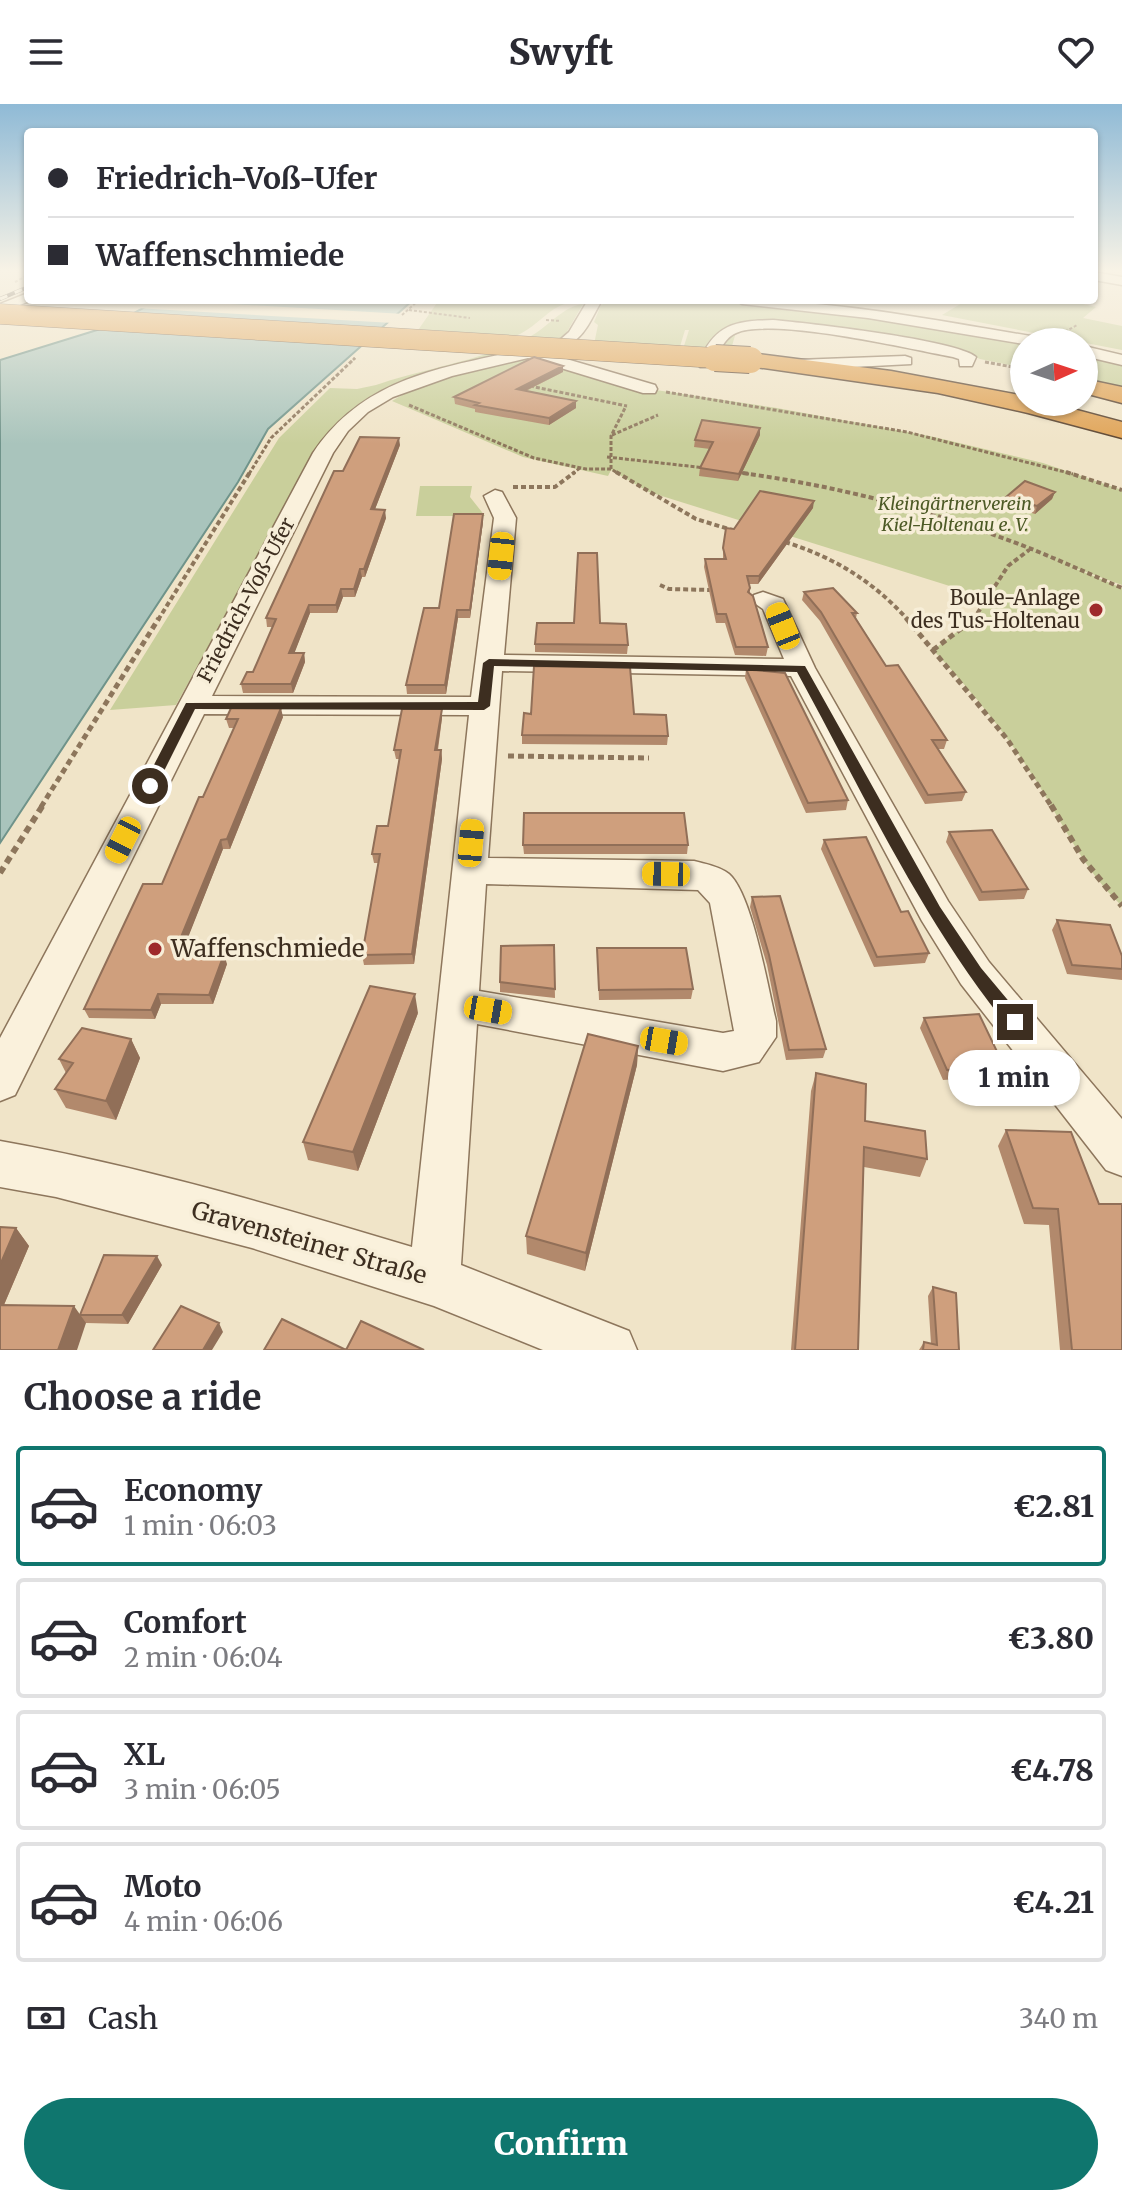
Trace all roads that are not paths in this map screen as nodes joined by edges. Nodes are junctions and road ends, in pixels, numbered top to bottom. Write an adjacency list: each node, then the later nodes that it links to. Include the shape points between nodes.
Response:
1 (319, 328): 9 (highway, bridge)
2 (451, 328): 9 (highway)
3 (578, 328): 10 (street, Friedrich-Voß-Ufer, via 572,339)
4 (742, 328): 15 (street, via 729,331 713,346)
5 (804, 328): 14 (street, via 964,355)
6 (961, 328): 7 (street)
7 (1010, 336)
8 (821, 349): 9 (highway); 13 (street); 18 (highway)
9 (751, 350): 14 (highway, via 817,342); 16 (highway)
10 (530, 353): 20 (street); 30 (street, Friedrich-Voß-Ufer, via 400,389 366,406 341,427)
11 (1098, 354): 12 (street)
12 (1122, 360)
13 (865, 362): 16 (street); 18 (street); 18 (street)
14 (966, 363): 17 (highway)
15 (706, 364)
16 (796, 365): 18 (highway)
17 (994, 368)
18 (911, 372): 19 (highway); 25 (highway)
19 (1010, 383)
20 (649, 389)
21 (1098, 389): 22 (highway)
22 (1122, 395)
23 (1098, 404): 24 (highway)
24 (1122, 410)
25 (1122, 430)
26 (495, 496): 28 (street, via 505,518)
27 (763, 600): 29 (street, via 774,604)
28 (489, 663): 29 (street); 31 (street)
29 (801, 668): 35 (street, via 967,961)
30 (191, 705): 31 (street); 34 (street, Friedrich-Voß-Ufer)
31 (484, 706): 32 (street)
32 (469, 871): 33 (street); 33 (street, via 694,874 713,881 728,903 755,1037 744,1049 723,1052)
33 (458, 1004): 37 (street)
34 (0, 1081)
35 (1122, 1154)
36 (0, 1164): 37 (street, Gravensteiner Straße, via 252,1223)
37 (434, 1280): 38 (street, Gravensteiner Straße)
38 (610, 1350)

